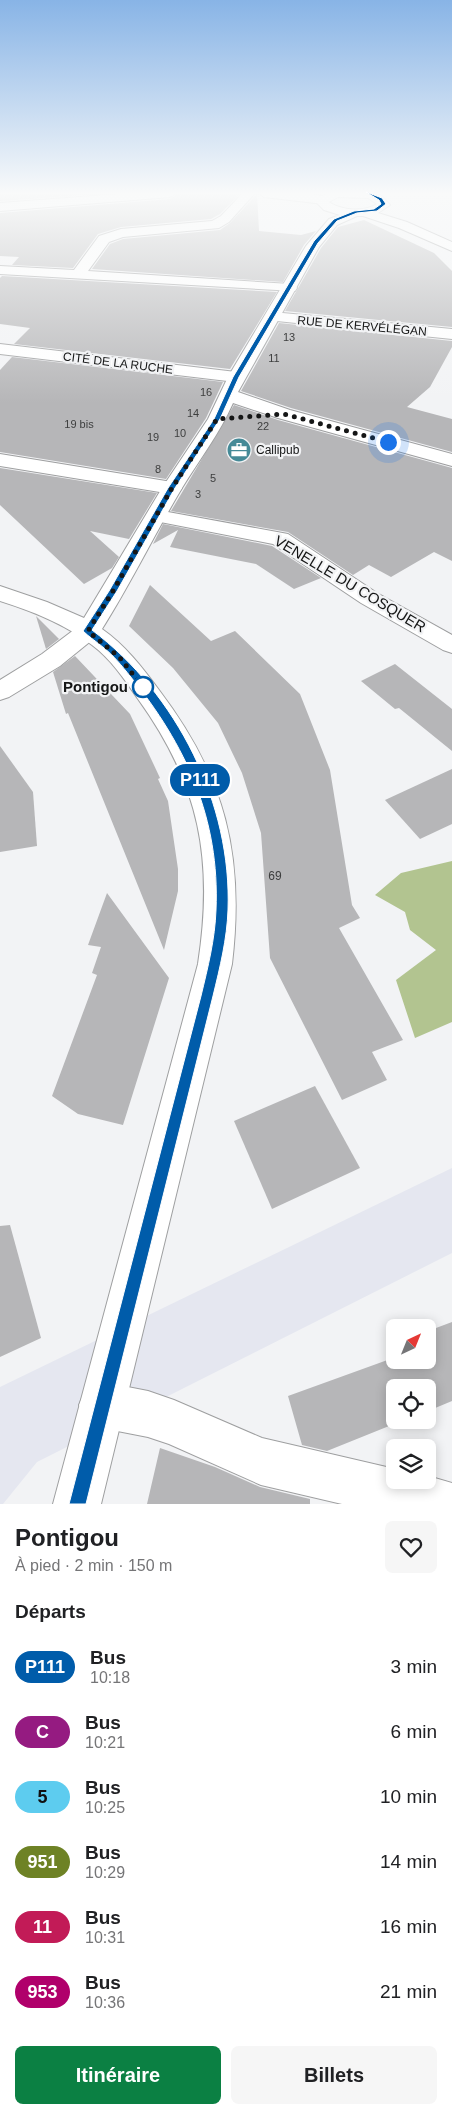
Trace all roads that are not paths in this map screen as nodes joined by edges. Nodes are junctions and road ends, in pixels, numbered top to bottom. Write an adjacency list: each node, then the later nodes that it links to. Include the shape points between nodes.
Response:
1 (87, 263): 4 (street)
2 (304, 263): 5 (street)
3 (0, 270): 4 (street)
4 (78, 275): 5 (street)
5 (290, 288): 6 (street)
6 (272, 317): 7 (street, RUE DE KERVÉLÉGAN); 9 (street)
7 (452, 334)
8 (0, 349): 9 (street, CITÉ DE LA RUCHE)
9 (236, 377): 10 (street)
10 (228, 394): 11 (street); 12 (street)
11 (284, 414): 12 (street); 14 (street)
12 (217, 419): 15 (street)
13 (0, 460): 15 (street)
14 (452, 460)
15 (172, 488): 16 (street)
16 (157, 516): 18 (street); 19 (street, VENELLE DU COSQUER, via 280,538 369,598)
17 (0, 593): 18 (street, via 46,610)
18 (88, 631): 20 (street, via 51,660); 21 (street, via 109,647 133,673 184,745 196,769 213,822 222,888 215,964)
19 (452, 645)
20 (0, 691)
21 (102, 1405): 22 (street); 23 (street, via 174,1423 262,1461)
22 (78, 1504)
23 (443, 1504)

